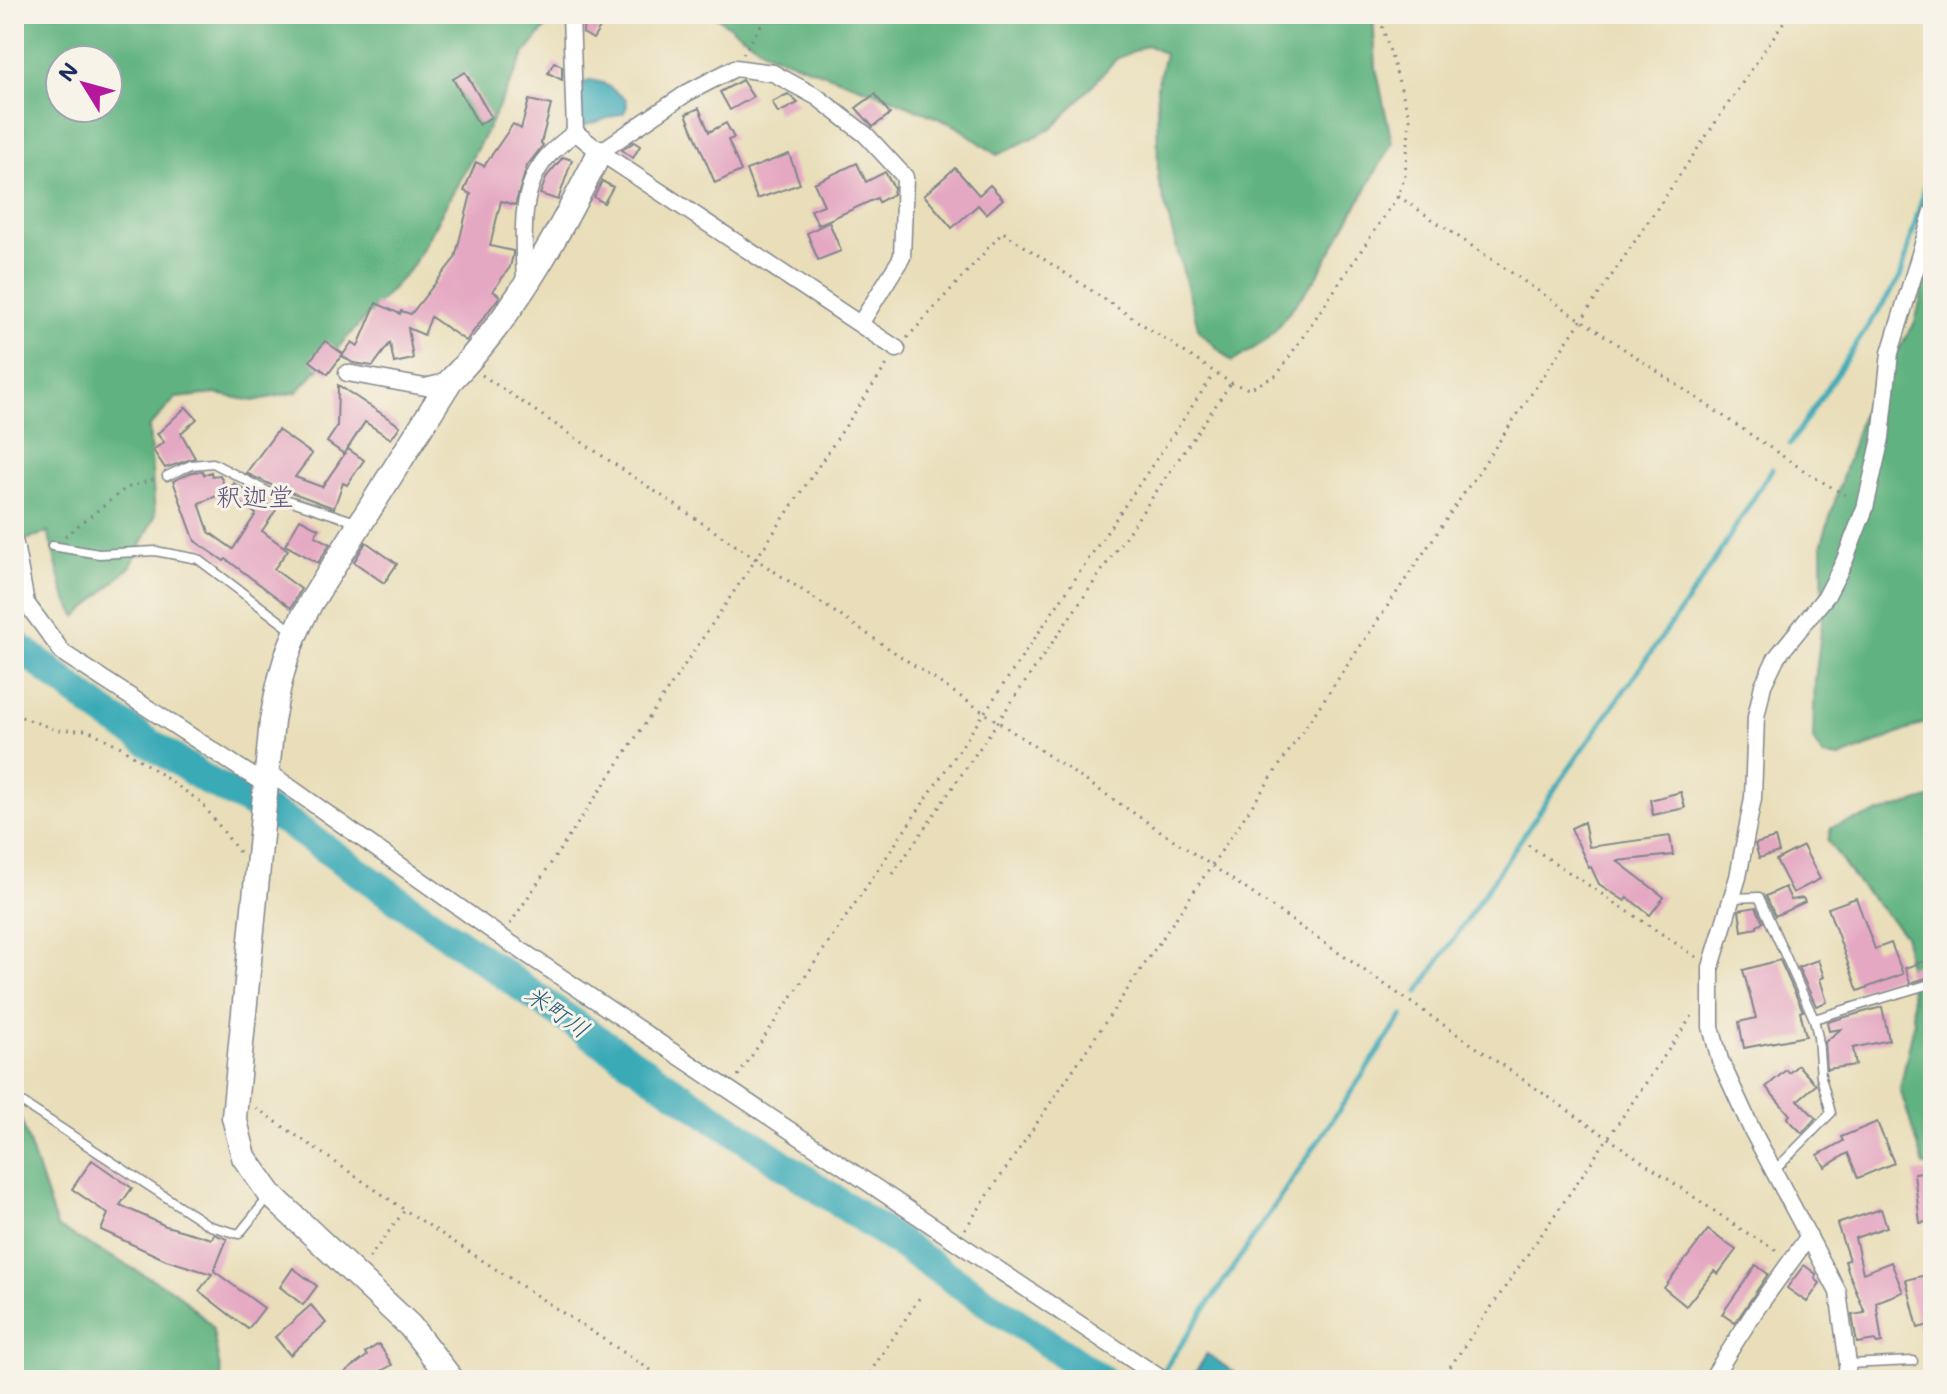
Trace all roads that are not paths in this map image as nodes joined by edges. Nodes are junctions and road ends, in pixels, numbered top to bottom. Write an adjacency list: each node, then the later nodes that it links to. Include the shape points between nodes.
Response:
1 (571, 14): 2 (street)
2 (575, 132): 3 (street); 5 (street, via 547,157 528,192)
3 (600, 152): 5 (street); 6 (street); 6 (street, via 687,93 735,68 773,73 817,97 866,135 905,177 902,257)
4 (1933, 211): 16 (street, via 1890,353 1881,438 1865,508 1827,595 1776,658 1763,685 1756,717 1753,798)
5 (525, 285): 8 (street)
6 (860, 324): 7 (street)
7 (897, 349)
8 (458, 372): 9 (street, via 425,387); 11 (street)
9 (347, 373)
10 (167, 476): 11 (lane, via 191,465 213,463 284,500)
11 (360, 524): 14 (street)
12 (15, 544): 15 (street, via 26,603 63,653)
13 (52, 546): 14 (lane, via 99,554 155,551 198,559)
14 (294, 632): 15 (street, via 281,668)
15 (266, 783): 21 (street, via 234,1117 244,1157); 26 (street)
16 (1730, 898): 18 (lane, via 1759,897); 20 (street, via 1711,967 1711,1027 1720,1060)
17 (1933, 983): 18 (lane)
18 (1814, 1019): 20 (lane, via 1831,1113)
19 (15, 1098): 21 (lane, via 210,1226 239,1234)
20 (1774, 1172): 22 (street)
21 (270, 1194): 25 (street, via 410,1326)
22 (1809, 1236): 24 (street, via 1838,1292); 27 (street)
23 (1913, 1361): 24 (lane)
24 (1847, 1372)
25 (452, 1380)
26 (1163, 1380)
27 (1711, 1380)

